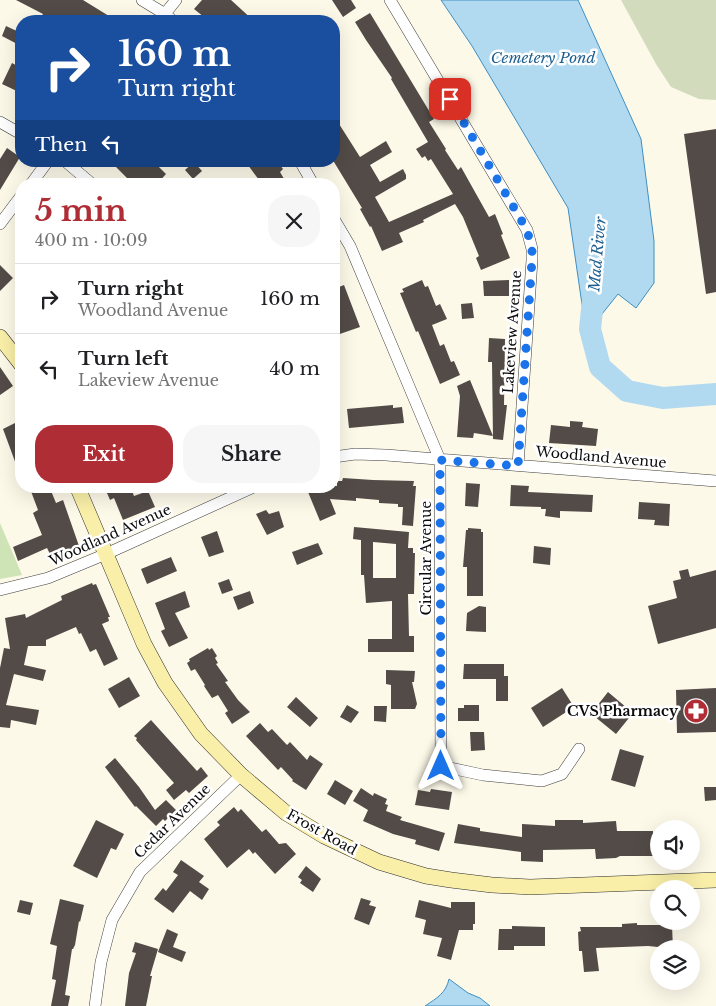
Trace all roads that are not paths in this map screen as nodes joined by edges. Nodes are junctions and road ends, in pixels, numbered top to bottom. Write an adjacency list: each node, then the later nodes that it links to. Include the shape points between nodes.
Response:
1 (142, 0): 4 (street)
2 (176, 0): 5 (street)
3 (390, 0): 21 (street, Lakeview Avenue, via 530,238 532,260)
4 (161, 15)
5 (168, 15)
6 (0, 122): 7 (street)
7 (15, 131)
8 (44, 167): 11 (street)
9 (72, 167): 12 (street)
10 (303, 167): 13 (street)
11 (35, 178)
12 (85, 178)
13 (310, 178)
14 (15, 204): 15 (street)
15 (0, 224)
16 (340, 229): 20 (street, Circular Avenue)
17 (0, 337): 18 (main road)
18 (15, 356)
19 (340, 456): 20 (street, Woodland Avenue, via 355,454)
20 (440, 460): 21 (street, Woodland Avenue); 27 (street, Circular Avenue, via 441,766 483,775 542,781 562,774)
21 (518, 466): 22 (street, Woodland Avenue)
22 (716, 481)
23 (80, 493): 25 (main road, Frost Road)
24 (241, 493): 25 (street, Woodland Avenue)
25 (106, 554): 26 (street, Woodland Avenue, via 48,578); 28 (main road, Frost Road, via 144,644 165,683 201,734)
26 (0, 590)
27 (579, 749)
28 (241, 774): 29 (main road, Frost Road, via 286,813 324,836 380,862 426,876 530,887); 30 (street, Cedar Avenue, via 140,872 112,920 101,962)
29 (716, 880)
30 (95, 1006)

